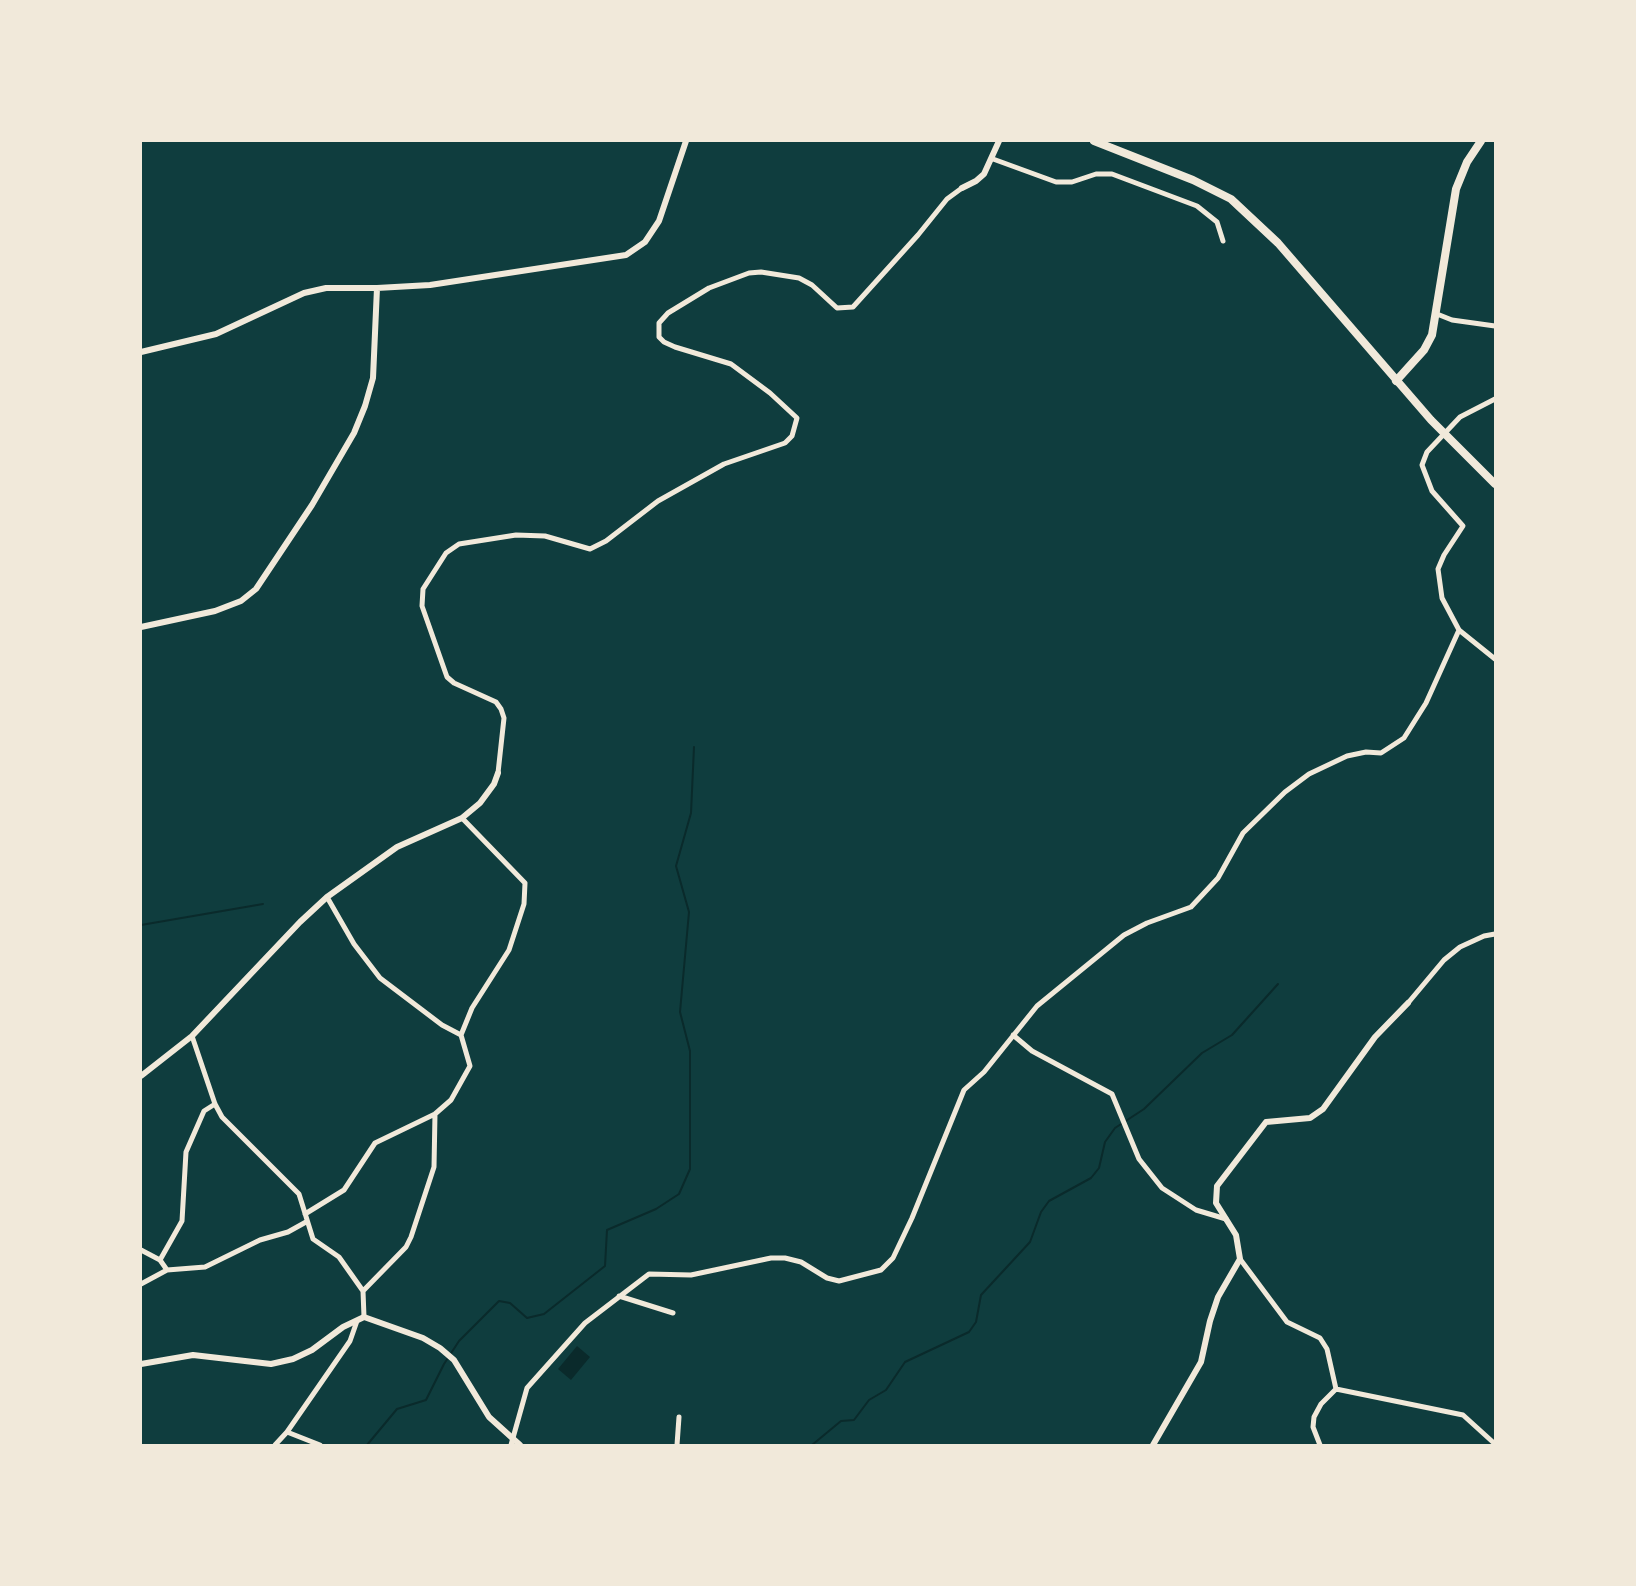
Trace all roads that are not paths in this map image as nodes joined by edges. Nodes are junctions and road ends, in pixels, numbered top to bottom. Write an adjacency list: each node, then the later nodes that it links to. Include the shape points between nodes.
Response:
1 (686, 141): 8 (street, via 659,221 645,242 626,255 430,285)
2 (999, 141): 5 (street)
3 (1094, 141): 12 (main road, via 1231,199 1278,243)
4 (1481, 141): 9 (main road, via 1456,189)
5 (993, 159): 6 (street, via 976,182); 7 (street, via 1064,183 1112,174 1197,206 1217,222)
6 (962, 188): 18 (street, via 947,199 853,307 837,308 799,278 761,272 709,288 668,313 659,323 659,336 664,342 731,364 770,393 796,418 792,436 785,443 724,465 658,501 590,549 545,536 516,535 459,544 446,553 423,589 422,606 447,677 496,702 501,709 504,718)
7 (1223, 241)
8 (377, 288): 11 (street, via 326,288 304,293 216,334); 15 (street, via 373,378 365,406 318,495 256,589 240,601 215,611)
9 (1437, 314): 10 (street); 12 (main road, via 1425,350)
10 (1495, 326)
11 (141, 352)
12 (1396, 381): 14 (main road)
13 (1495, 399): 16 (street, via 1460,417 1427,452 1422,465 1432,491 1463,526 1438,569 1442,598)
14 (1495, 484)
15 (141, 627)
16 (1458, 630): 17 (street); 24 (street, via 1426,703 1404,738 1382,753 1347,756 1309,774 1285,792 1243,833 1218,879 1191,907 1124,935 1037,1006)
17 (1495, 659)
18 (498, 773): 19 (street, via 480,802)
19 (462, 818): 20 (street, via 397,847); 23 (street, via 525,885 524,904 509,950 472,1008)
20 (327, 897): 23 (street, via 354,944 380,978); 25 (street)
21 (1495, 934): 22 (street, via 1460,947)
22 (1408, 1003): 30 (street, via 1375,1037 1323,1109 1310,1118 1266,1122 1252,1137 1217,1186 1216,1203)
23 (461, 1035): 28 (street, via 470,1066 451,1101)
24 (1013, 1035): 30 (street, via 1032,1051 1112,1094 1139,1159 1162,1188 1196,1210); 38 (street, via 964,1090 912,1218 893,1258 881,1270 839,1281 801,1262 771,1258 691,1275 649,1274)
25 (192, 1036): 26 (street); 27 (street)
26 (141, 1076)
27 (215, 1104): 29 (street, via 222,1117 299,1194); 34 (street, via 204,1111 186,1152 182,1221)
28 (435, 1114): 29 (street, via 375,1143 344,1190); 37 (street, via 434,1167 411,1237)
29 (305, 1214): 31 (street)
30 (1226, 1219): 33 (street, via 1236,1235)
31 (306, 1222): 35 (street, via 205,1267); 37 (street, via 313,1239 339,1257)
32 (141, 1250): 34 (street)
33 (1240, 1259): 42 (street, via 1287,1322 1320,1338 1327,1349); 50 (street, via 1218,1297 1201,1362)
34 (160, 1260): 35 (street)
35 (167, 1270): 36 (street)
36 (141, 1284)
37 (363, 1291): 40 (street)
38 (619, 1296): 39 (street); 45 (street, via 585,1323 527,1388)
39 (673, 1313)
40 (360, 1319): 41 (street, via 312,1350 271,1364 193,1355); 44 (street, via 350,1341); 45 (street, via 423,1338 440,1348 454,1360 489,1417)
41 (141, 1364)
42 (1336, 1389): 46 (street, via 1463,1415); 51 (street, via 1314,1417 1313,1427)
43 (679, 1417): 49 (street)
44 (287, 1432): 47 (street); 48 (street)
45 (515, 1444)
46 (1495, 1444)
47 (275, 1445)
48 (320, 1445)
49 (677, 1445)
50 (1153, 1445)
51 (1320, 1445)

